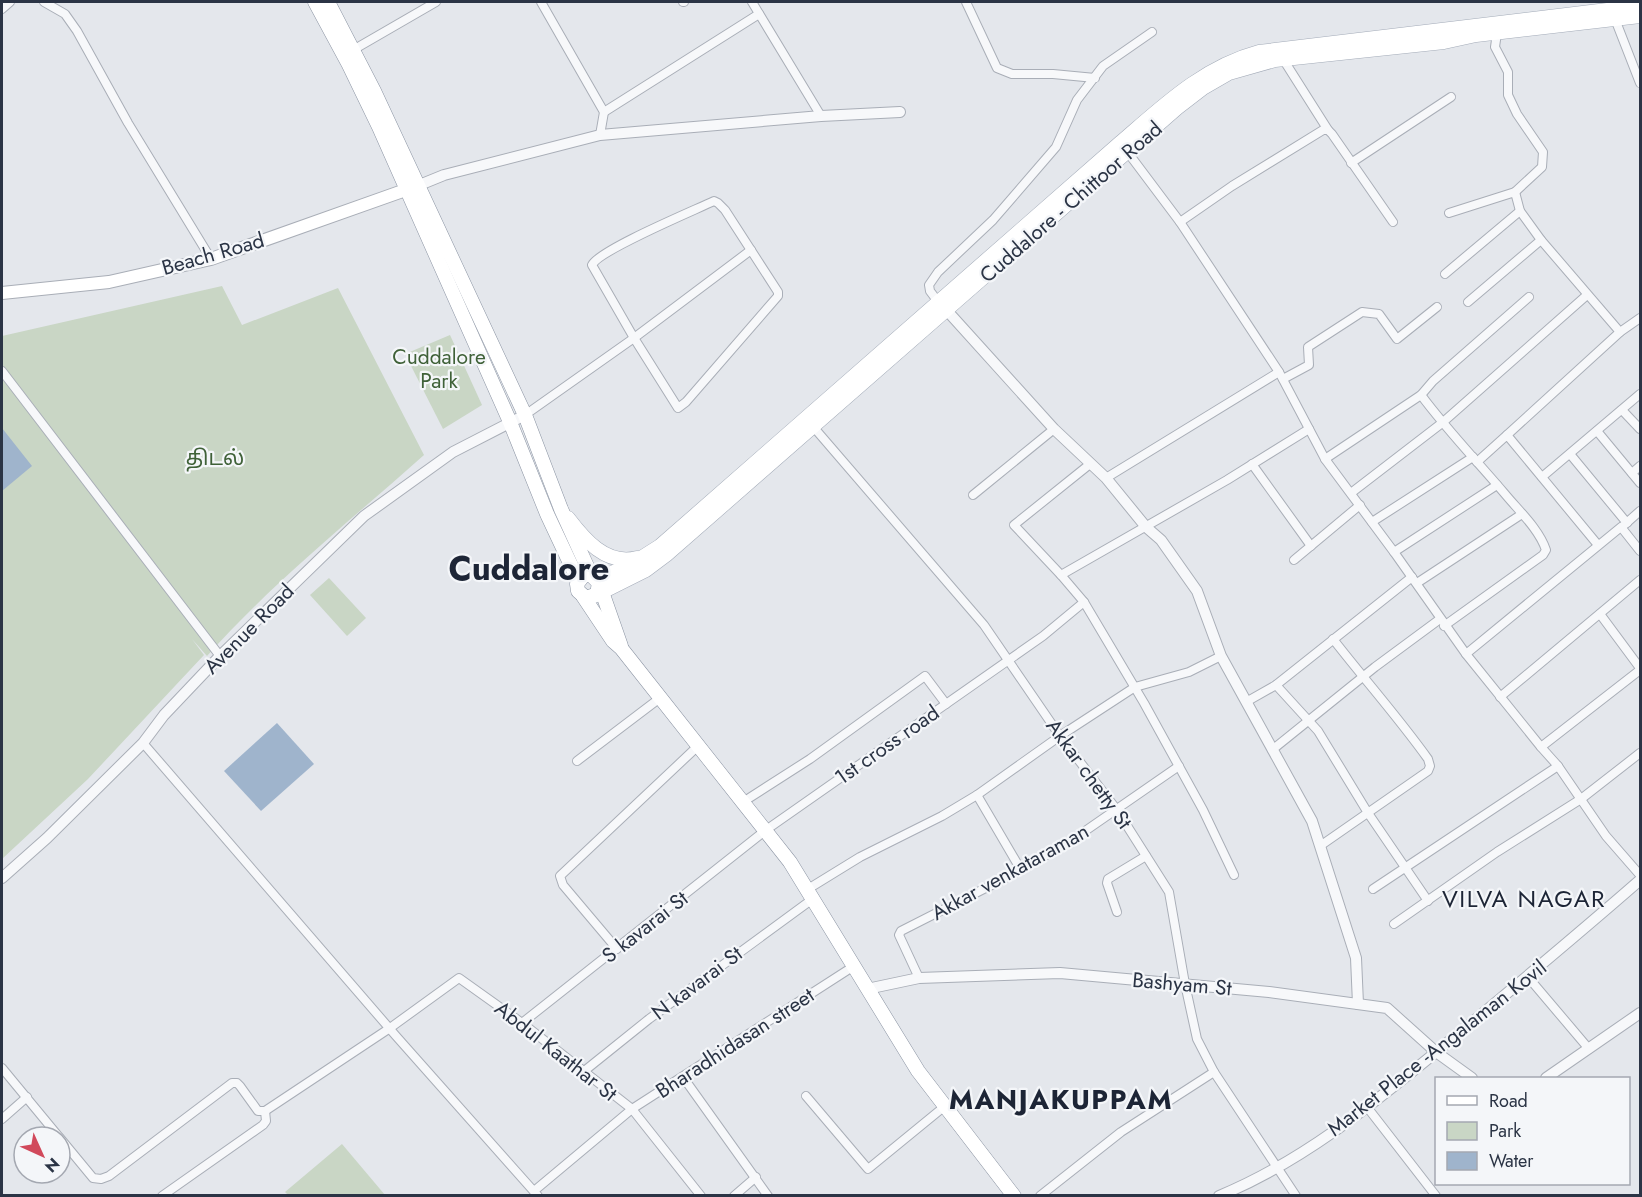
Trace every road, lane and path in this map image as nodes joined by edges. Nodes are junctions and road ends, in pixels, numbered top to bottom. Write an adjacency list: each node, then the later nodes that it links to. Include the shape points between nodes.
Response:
1 (10, 2): 10 (street)
2 (44, 2): 36 (street, via 65,14 77,31)
3 (315, 2): 28 (main road)
4 (328, 2): 16 (main road)
5 (436, 2): 16 (street)
6 (541, 2): 21 (street)
7 (752, 2): 12 (street)
8 (966, 2): 18 (street, via 997,68 1012,74)
9 (1641, 6): 11 (main road, Cuddalore - Chittoor Road)
10 (2, 9)
11 (1608, 12): 13 (main road, Cuddalore - Chittoor Road); 15 (main road, Cuddalore - Chittoor Road); 17 (main road, Cuddalore - Chittoor Road); 19 (street)
12 (759, 14): 21 (street); 23 (street)
13 (1641, 16)
14 (1152, 32): 18 (street, via 1103,66)
15 (1497, 33): 17 (main road, Cuddalore - Chittoor Road, via 1444,42); 29 (street, via 1495,47 1508,72 1508,95 1542,153 1542,167)
16 (354, 50): 28 (main road)
17 (1281, 54): 24 (street); 26 (main road, Cuddalore - Chittoor Road, via 1229,73 1203,88)
18 (1095, 78): 42 (street, via 1077,100 1056,147 993,220 929,285)
19 (1641, 83)
20 (1451, 97): 27 (street)
21 (604, 112): 25 (street)
22 (900, 112): 23 (street)
23 (821, 116): 25 (street)
24 (1328, 130): 27 (street); 32 (street, via 1317,133)
25 (600, 135): 28 (street, via 444,175)
26 (1124, 148): 32 (street); 42 (main road, Cuddalore - Chittoor Road)
27 (1351, 163): 33 (street)
28 (412, 188): 36 (main road, Beach Road); 52 (main road); 53 (main road)
29 (1515, 192): 30 (street); 31 (street)
30 (1520, 211): 34 (street); 37 (street)
31 (1449, 213)
32 (1180, 222): 48 (street)
33 (1393, 222)
34 (1541, 240): 39 (street); 41 (street)
35 (750, 250): 46 (street); 46 (street, via 714,201 595,259 592,265); 46 (street, via 778,296 678,408)
36 (211, 258): 38 (main road, Beach Road, via 110,282)
37 (1445, 274)
38 (2, 293)
39 (1587, 295): 45 (street); 55 (street)
40 (1529, 297): 50 (street)
41 (1468, 302)
42 (943, 307): 54 (main road, Cuddalore - Chittoor Road); 56 (street)
43 (1437, 307): 48 (street, via 1397,339 1379,314 1362,312 1308,347 1309,365)
44 (1641, 318): 45 (street)
45 (1620, 332): 60 (street)
46 (634, 338): 52 (street)
47 (2, 371): 98 (street)
48 (1281, 376): 57 (street); 69 (street)
49 (1641, 394): 51 (street)
50 (1421, 395): 55 (street); 62 (street)
51 (1622, 410): 58 (street); 59 (street)
52 (525, 415): 53 (street, Avenue Road); 75 (main road)
53 (510, 422): 90 (main road, Cuddalore - Chittoor Road, via 578,580 584,575); 98 (street, Avenue Road, via 453,452 364,516)
54 (809, 423): 86 (main road, Cuddalore - Chittoor Road, via 666,555); 100 (street, Akkar chetty St, via 984,625)
55 (1442, 423): 63 (street); 72 (street)
56 (1054, 429): 64 (street); 73 (street)
57 (1309, 429): 62 (street); 65 (street)
58 (1641, 429)
59 (1597, 431): 61 (street); 67 (street)
60 (1507, 435): 63 (street); 68 (street)
61 (1570, 454): 68 (street); 79 (street)
62 (1325, 459): 72 (street)
63 (1475, 459): 71 (street); 78 (street)
64 (1090, 464): 69 (street); 87 (street, via 1014,525)
65 (1252, 464): 80 (street); 82 (street)
66 (1641, 466): 67 (street)
67 (1632, 473): 70 (street)
68 (1542, 477): 81 (street)
69 (1106, 478): 80 (street)
70 (1641, 483)
71 (1497, 485): 77 (street); 84 (street)
72 (1351, 493): 74 (street)
73 (973, 495)
74 (1360, 505): 78 (street); 82 (street)
75 (561, 509): 86 (main road, via 587,542 602,552); 90 (main road)
76 (1641, 511): 79 (street)
77 (1522, 514): 88 (street); 94 (street, via 1544,543 1544,555)
78 (1372, 522): 84 (street)
79 (1624, 525): 81 (street); 83 (street)
80 (1146, 527): 87 (street); 99 (street, via 1161,540 1197,591)
81 (1598, 545): 97 (street)
82 (1311, 546): 85 (street)
83 (1641, 551)
84 (1394, 552): 88 (street)
85 (1294, 560)
86 (645, 564): 90 (main road, Cuddalore - Chittoor Road); 92 (main road, via 616,595)
87 (1062, 574): 91 (street)
88 (1415, 580): 94 (street); 95 (street)
89 (1641, 580): 93 (street)
90 (594, 588): 92 (main road); 96 (main road, via 613,641)
91 (1084, 602): 100 (street, 1st cross road); 104 (street)
92 (611, 614): 96 (main road)
93 (1600, 614): 101 (street); 105 (street)
94 (1442, 622): 97 (street); 102 (street)
95 (1333, 639): 102 (street); 103 (street)
96 (621, 648): 106 (main road)
97 (1466, 654): 105 (street)
98 (220, 656): 111 (street, Avenue Road)
99 (1221, 656): 104 (street, N kavarai St, via 1190,672); 107 (street)
100 (1008, 660): 108 (street, 1st cross road); 110 (street, Akkar chetty St)
101 (1641, 669): 113 (street)
102 (1363, 677): 109 (street); 123 (street, via 1401,720 1430,766)
103 (1276, 685): 107 (street); 109 (street)
104 (1135, 687): 110 (street, N kavarai St); 117 (street)
105 (1500, 697): 113 (street)
106 (660, 698): 112 (main road); 116 (street)
107 (1246, 702): 114 (street)
108 (946, 704): 121 (street, via 925,676); 124 (street, 1st cross road)
109 (1308, 722): 114 (street); 123 (street, via 1318,731)
110 (1060, 736): 119 (street, N kavarai St); 122 (street, Akkar chetty St)
111 (143, 743): 130 (street, Avenue Road); 146 (street)
112 (698, 746): 121 (main road); 137 (street, via 560,876 563,885)
113 (1540, 747): 118 (street)
114 (1272, 750): 125 (street, via 1312,821)
115 (1641, 753): 120 (street)
116 (578, 761)
117 (1179, 766): 122 (street, Akkar venkataraman); 129 (street)
118 (1558, 766): 120 (street); 127 (street)
119 (977, 795): 128 (street); 133 (street, N kavarai St, via 860,857)
120 (1581, 799): 131 (street); 134 (street)
121 (743, 802): 124 (main road)
122 (1117, 810): 126 (street, Akkar chetty St); 128 (street, Akkar venkataraman)
123 (1368, 813): 125 (street); 127 (street)
124 (766, 830): 133 (main road); 137 (street, S kavarai St)
125 (1320, 846): 143 (street, via 1356,958)
126 (1146, 856): 135 (street, via 1108,879); 141 (street, Akkar chetty St, via 1169,892)
127 (1406, 868): 132 (street); 134 (street)
128 (1022, 870): 140 (street, Akkar venkataraman, via 901,931)
129 (1234, 875)
130 (2, 878)
131 (1641, 878): 139 (street, Market Place -Angalaman Kovil)
132 (1373, 889)
133 (811, 893): 138 (main road); 150 (street, N kavarai St)
134 (1428, 901): 136 (street)
135 (1117, 912)
136 (1394, 924)
137 (617, 949): 145 (street, S kavarai St)
138 (854, 966): 142 (main road); 152 (street, Bharadhidasan street)
139 (1528, 977): 147 (street); 148 (street, Market Place -Angalaman Kovil)
140 (919, 978): 141 (street, Bashyam St, via 1060,973); 142 (street, Bashyam St)
141 (1185, 984): 143 (street, Bashyam St); 151 (street, Akkar chetty St, via 1197,1039)
142 (867, 989): 157 (main road, via 918,1071)
143 (1358, 1004): 148 (street, Bashyam St, via 1387,1008)
144 (1641, 1013): 147 (street)
145 (522, 1023): 146 (street, Abdul Kaathar St, via 459,978); 150 (street, Abdul Kaathar St)
146 (390, 1028): 160 (street); 166 (street)
147 (1589, 1049): 154 (street)
148 (1436, 1052): 153 (street, Bashyam St); 158 (street, Market Place -Angalaman Kovil)
149 (2, 1068): 156 (street)
150 (583, 1072): 159 (street, Abdul Kaathar St)
151 (1214, 1072): 164 (street, Akkar chetty St); 172 (street, via 1121,1132)
152 (683, 1077): 159 (street, Bharadhidasan street); 165 (street)
153 (1471, 1077)
154 (1547, 1077)
155 (806, 1096): 157 (street, via 868,1169)
156 (27, 1097): 161 (street); 162 (street)
157 (945, 1106): 171 (main road)
158 (1367, 1107): 164 (street, Market Place -Angalaman Kovil); 175 (street)
159 (632, 1109): 166 (street, Bharadhidasan street); 168 (street, Abdul Kaathar St)
160 (265, 1111): 163 (street, via 258,1111 240,1086 232,1083 109,1176 93,1178); 167 (street, via 263,1125)
161 (2, 1119)
162 (50, 1125)
163 (72, 1152)
164 (1278, 1167): 173 (street, Market Place -Angalaman Kovil); 174 (street, Akkar chetty St)
165 (756, 1177): 169 (street); 170 (street)
166 (536, 1193)
167 (162, 1196)
168 (701, 1196)
169 (734, 1196)
170 (768, 1196)
171 (1014, 1196)
172 (1040, 1196)
173 (1219, 1196)
174 (1296, 1196)
175 (1436, 1196)

